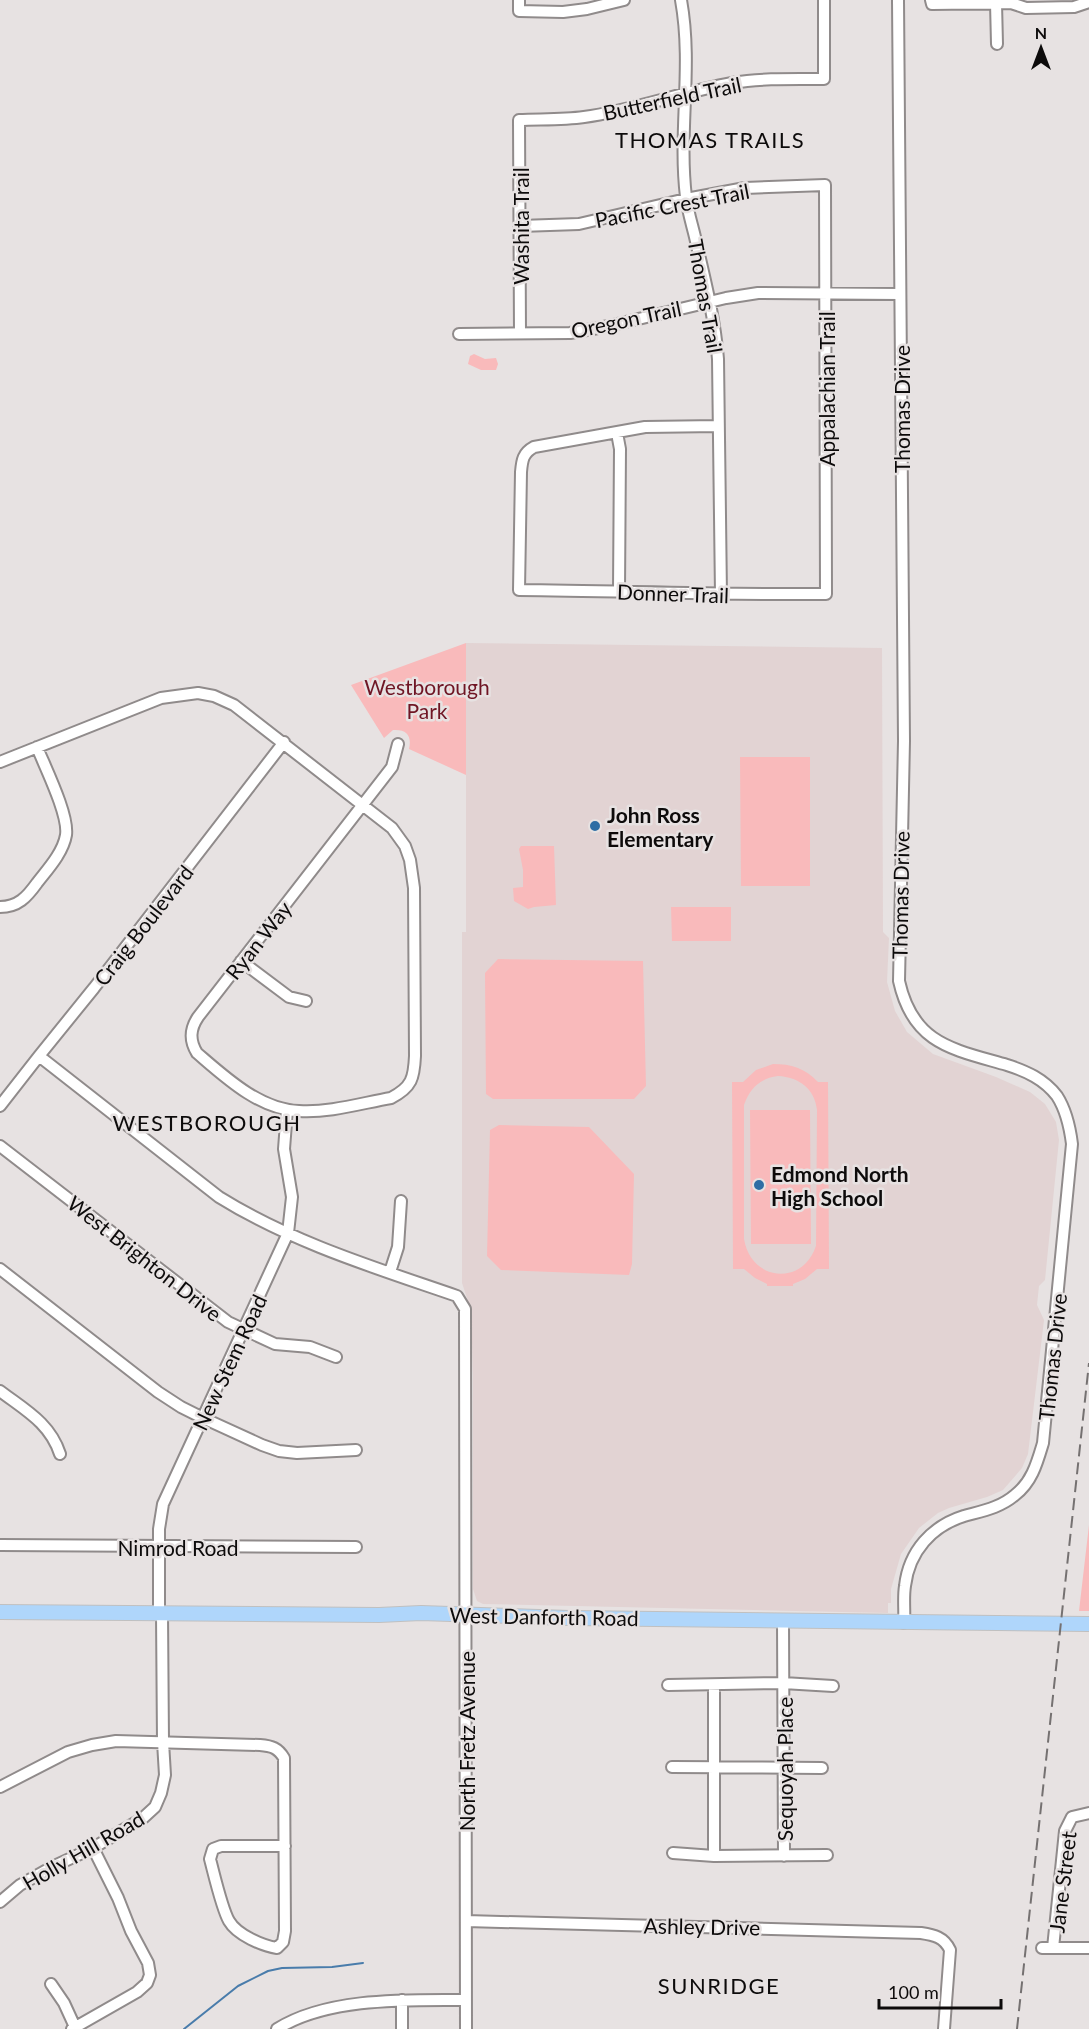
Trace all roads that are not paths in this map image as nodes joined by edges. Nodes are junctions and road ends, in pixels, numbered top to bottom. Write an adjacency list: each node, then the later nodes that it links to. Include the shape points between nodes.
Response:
1 (624, 0): 8 (street, via 563,12)
2 (681, 0): 10 (street, Thomas Trail, via 687,45)
3 (824, 0): 10 (street, Butterfield Trail, via 824,79 764,79)
4 (898, 0): 16 (street, Thomas Drive)
5 (931, 0): 7 (street, via 932,4)
6 (1089, 2): 7 (street, via 1074,7 1038,8)
7 (996, 3): 9 (street)
8 (519, 6)
9 (997, 44)
10 (685, 93): 11 (street, Butterfield Trail, via 581,118); 13 (street, Thomas Trail, via 682,140)
11 (519, 120): 14 (street, Washita Trail)
12 (825, 185): 13 (street, Pacific Crest Trail, via 745,188); 15 (street, Appalachian Trail)
13 (686, 200): 14 (street, Pacific Crest Trail, via 579,224); 17 (street, Thomas Trail)
14 (520, 226): 18 (street, Washita Trail)
15 (825, 293): 16 (street, Oregon Trail); 17 (street, Oregon Trail, via 758,293); 23 (street, Appalachian Trail)
16 (900, 294): 54 (street, Thomas Drive, via 904,741 899,981 903,1002 929,1035 950,1048 1023,1070 1048,1086 1064,1111 1072,1144 1043,1443 1036,1467 1027,1484 1001,1505 947,1522 925,1540 915,1553 904,1586)
17 (710, 301): 18 (street, Oregon Trail, via 570,333); 20 (street, Thomas Trail, via 718,359)
18 (520, 333): 19 (street, Oregon Trail)
19 (459, 334)
20 (718, 426): 21 (street, via 645,427); 24 (street, Thomas Trail)
21 (617, 433): 22 (street); 22 (street, Donner Trail, via 526,451 520,472 519,590)
22 (619, 591): 24 (street, Donner Trail)
23 (826, 594): 24 (street, Donner Trail)
24 (721, 595)
25 (284, 742): 27 (street, via 234,705 198,693 161,698); 29 (street); 33 (street, Craig Boulevard)
26 (398, 744): 29 (street, Ryan Way, via 392,767)
27 (37, 747): 28 (street); 30 (street, via 63,814 66,834 62,847 27,896 19,904)
28 (0, 762)
29 (364, 804): 31 (street, Ryan Way); 35 (street, via 392,828 410,860 414,888 414,1077 391,1098 310,1111)
30 (0, 907)
31 (242, 961): 32 (street, via 289,998); 35 (street, Ryan Way, via 194,1023 194,1047 255,1097)
32 (306, 1002)
33 (39, 1056): 34 (street, Craig Boulevard); 38 (street, via 219,1197)
34 (0, 1106)
35 (287, 1110): 38 (street, New Stem Road, via 285,1149 292,1197)
36 (0, 1146): 41 (street, West Brighton Drive, via 228,1322)
37 (401, 1201): 40 (street, via 398,1247)
38 (288, 1233): 40 (street); 41 (street, New Stem Road)
39 (0, 1269): 44 (street, via 158,1392)
40 (390, 1272): 52 (street, North Fretz Avenue, via 457,1296 465,1309)
41 (244, 1329): 42 (street, West Brighton Drive, via 275,1344 310,1347); 44 (street, New Stem Road)
42 (336, 1357)
43 (0, 1391): 46 (street, via 43,1424 56,1439)
44 (203, 1418): 45 (street, via 279,1451); 48 (street, New Stem Road, via 163,1504)
45 (356, 1450)
46 (60, 1454)
47 (0, 1545): 48 (street, Nimrod Road)
48 (159, 1547): 49 (street, Nimrod Road); 51 (street, New Stem Road)
49 (356, 1547)
50 (0, 1612): 51 (main road, West Danforth Road)
51 (161, 1614): 52 (main road, West Danforth Road); 60 (street, Holly Hill Road)
52 (466, 1615): 53 (main road, West Danforth Road); 74 (street, North Fretz Avenue)
53 (783, 1621): 54 (main road, West Danforth Road); 56 (street, Sequoyah Place)
54 (904, 1623): 55 (main road, West Danforth Road)
55 (1089, 1624)
56 (783, 1683): 58 (street, Sequoyah Place); 59 (street, Sequoyah Place); 63 (street, Sequoyah Place)
57 (668, 1685): 58 (street, Sequoyah Place)
58 (714, 1685): 62 (street)
59 (833, 1686)
60 (163, 1742): 65 (street, via 92,1745 69,1752); 67 (street, via 260,1745 279,1750 284,1758); 68 (street, Holly Hill Road, via 165,1775 155,1807)
61 (672, 1767): 62 (street)
62 (714, 1767): 63 (street); 71 (street)
63 (785, 1768): 64 (street); 72 (street, Sequoyah Place)
64 (822, 1768)
65 (0, 1787)
66 (1089, 1813): 75 (street, Jane Street, via 1072,1817 1065,1831 1048,1948)
67 (285, 1846): 67 (street, via 221,1846 213,1849 210,1859 229,1922 269,1947 278,1948 285,1931)
68 (93, 1848): 73 (street, Holly Hill Road, via 52,1867); 79 (street, via 148,1963 150,1975 137,1992)
69 (673, 1853): 71 (street)
70 (827, 1855): 72 (street)
71 (714, 1856): 72 (street)
72 (784, 1856)
73 (0, 1902)
74 (466, 1921): 78 (street, North Fretz Avenue); 83 (street, Ashley Drive, via 910,1932 938,1936 950,1950)
75 (1089, 1948)
76 (51, 1984): 79 (street)
77 (402, 2000): 78 (street); 80 (street, via 324,2009); 81 (street)
78 (466, 2000): 82 (street, North Fretz Avenue)
79 (74, 2028)
80 (277, 2029)
81 (402, 2029)
82 (466, 2029)
83 (944, 2029)

